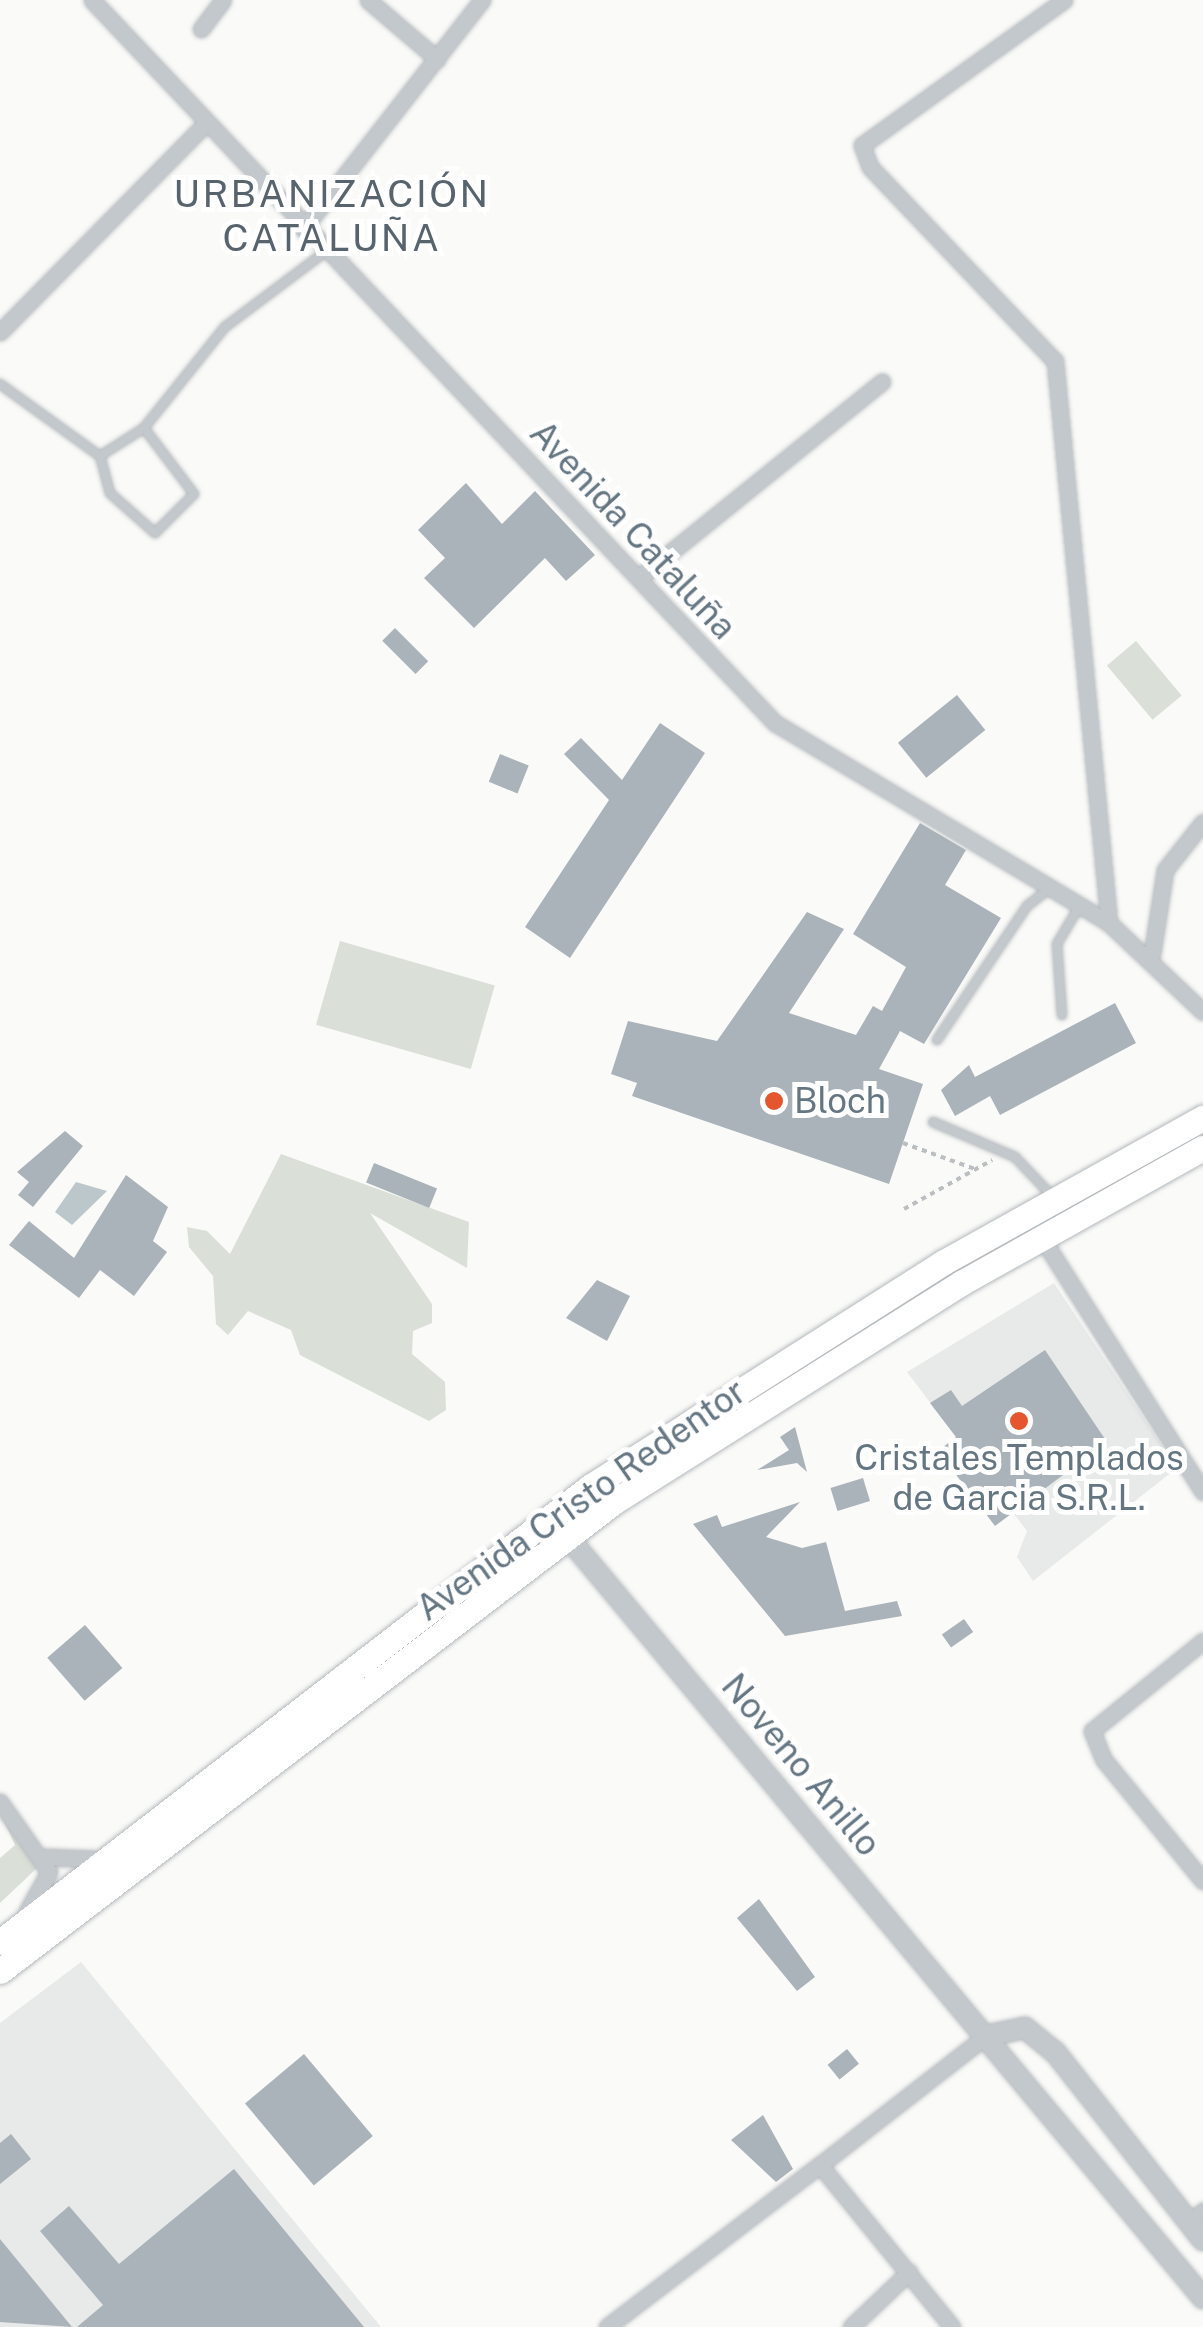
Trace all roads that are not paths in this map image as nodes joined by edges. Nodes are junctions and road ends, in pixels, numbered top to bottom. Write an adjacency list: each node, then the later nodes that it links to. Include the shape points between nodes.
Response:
1 (223, 0): 6 (street)
2 (368, 0): 7 (street)
3 (482, 0): 7 (street)
4 (1064, 0): 20 (street, via 862,145 870,168 1055,361)
5 (98, 2): 8 (street, Avenida Cataluña)
6 (201, 29)
7 (437, 58): 9 (street)
8 (206, 123): 9 (street, Avenida Cataluña); 11 (street)
9 (303, 229): 10 (street, Avenida Cataluña)
10 (325, 252): 14 (lane, via 225,327); 16 (street, Avenida Cataluña)
11 (0, 332)
12 (882, 382): 16 (street)
13 (0, 384): 15 (lane)
14 (144, 428): 15 (lane); 15 (lane, via 194,494 163,530 130,517)
15 (100, 456)
16 (640, 577): 18 (street, Avenida Cataluña, via 775,723)
17 (1203, 822): 21 (street, via 1172,855)
18 (1049, 889): 19 (street, Avenida Cataluña); 24 (lane, via 1027,906)
19 (1080, 907): 20 (street, Avenida Cataluña); 23 (lane, via 1057,944)
20 (1108, 922): 21 (street, Avenida Cataluña)
21 (1152, 954): 22 (street, Avenida Cataluña)
22 (1203, 1012)
23 (1062, 1014)
24 (937, 1040)
25 (1203, 1118): 28 (highway, Avenida Cristo Redentor)
26 (933, 1122): 28 (lane, via 1005,1152)
27 (1203, 1148): 29 (highway, Avenida Cristo Redentor)
28 (1054, 1198): 35 (highway, Avenida Cristo Redentor, via 591,1486)
29 (1040, 1236): 30 (street); 32 (highway, Avenida Cristo Redentor)
30 (1195, 1455): 31 (street)
31 (1203, 1492)
32 (566, 1535): 39 (highway, Avenida Cristo Redentor); 40 (street, Noveno Anillo)
33 (1203, 1641): 37 (street, via 1092,1731 1104,1760)
34 (0, 1802): 36 (street)
35 (113, 1855): 36 (street, via 80,1864); 38 (highway, Avenida Cristo Redentor)
36 (45, 1857): 38 (street, via 49,1872)
37 (1203, 1881)
38 (9, 1935)
39 (0, 1971)
40 (986, 2036): 41 (street); 42 (street, via 1025,2028 1055,2052); 45 (street, Noveno Anillo)
41 (820, 2165): 44 (street); 46 (street)
42 (1197, 2216): 43 (street)
43 (1203, 2240)
44 (909, 2272): 47 (street); 48 (street)
45 (1203, 2298)
46 (607, 2327)
47 (851, 2327)
48 (952, 2327)

